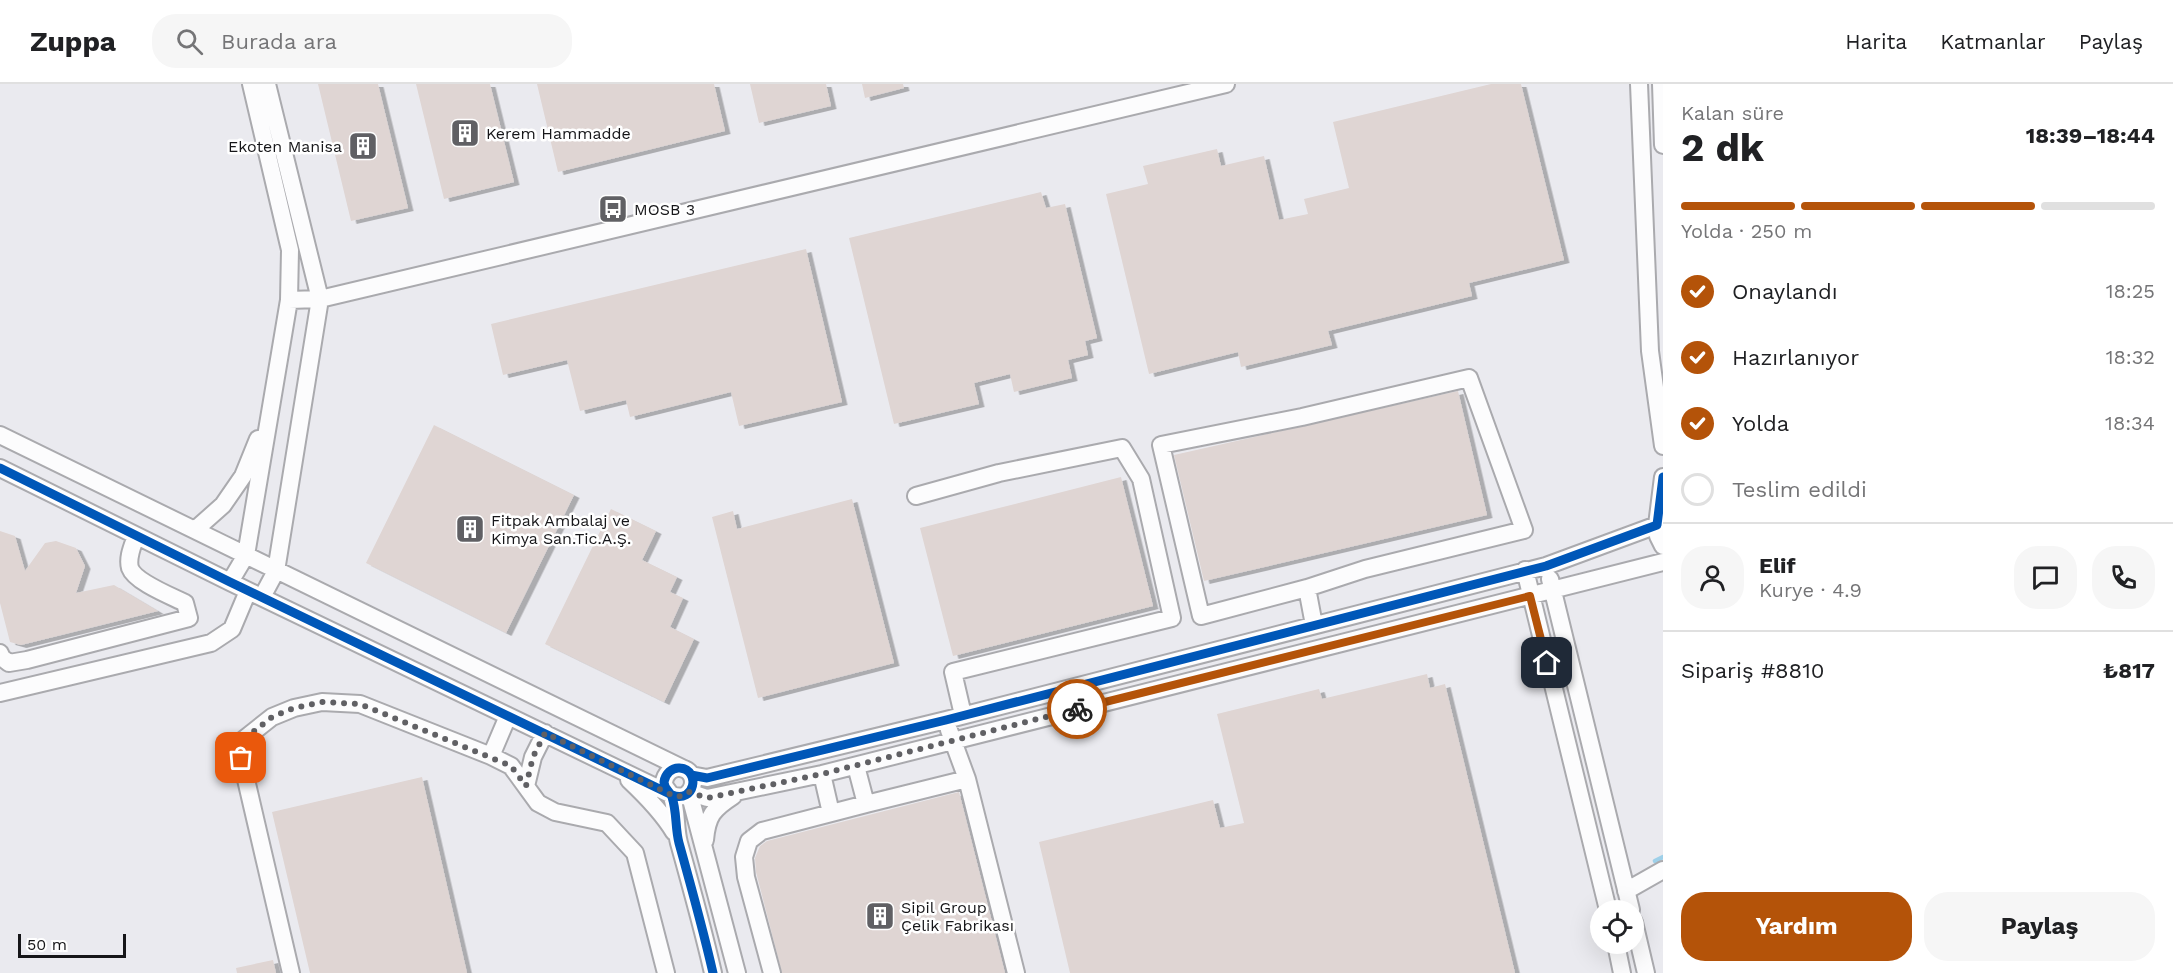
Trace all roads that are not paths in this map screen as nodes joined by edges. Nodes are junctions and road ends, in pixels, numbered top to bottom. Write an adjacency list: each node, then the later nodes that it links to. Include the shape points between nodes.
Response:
1 (251, 84): 8 (street, via 290,250)
2 (267, 84): 7 (street)
3 (1226, 84): 7 (street)
4 (1639, 92): 5 (street); 11 (street, via 1650,351)
5 (1662, 93): 6 (street)
6 (1663, 145)
7 (320, 299): 8 (street); 24 (street)
8 (289, 300): 9 (street)
9 (270, 410): 17 (street, via 243,476 223,505); 20 (street)
10 (0, 435): 17 (street)
11 (1663, 446)
12 (0, 468): 18 (street)
13 (1663, 477): 16 (street)
14 (916, 496): 33 (street, via 999,473 1122,448 1141,478 1172,618 953,672)
15 (1663, 508): 16 (street)
16 (1657, 525): 19 (street); 22 (street)
17 (195, 529): 20 (street)
18 (136, 536): 25 (street); 31 (street, via 130,568 138,579 185,603 189,618 27,660 9,663)
19 (1663, 546)
20 (246, 555): 24 (street); 25 (street)
21 (1663, 562): 27 (street)
22 (1546, 566): 23 (street); 27 (street)
23 (1525, 570): 29 (street); 30 (street)
24 (276, 571): 28 (street); 41 (street)
25 (230, 582): 28 (street)
26 (1307, 588): 26 (street, via 1202,616 1161,445 1469,378 1524,530 1365,569); 30 (street)
27 (1553, 589): 29 (street); 53 (street)
28 (255, 594): 32 (street, via 232,629 211,643); 34 (street)
29 (1530, 596): 37 (street); 54 (street)
30 (1314, 625): 33 (street)
31 (0, 653)
32 (0, 693)
33 (963, 715): 35 (street)
34 (508, 716): 36 (street); 38 (street)
35 (946, 720): 37 (street); 41 (street, via 707,778)
36 (545, 733): 40 (street); 44 (street, via 533,757)
37 (952, 740): 39 (street); 43 (street)
38 (491, 756): 44 (street, via 511,766); 58 (street, via 360,704 322,702 294,708 272,717 243,740 241,758)
39 (856, 766): 42 (street); 48 (street)
40 (617, 769): 47 (street); 50 (street, via 665,817)
41 (687, 772): 46 (street, via 693,784); 47 (street, via 674,769 667,774 665,788)
42 (822, 774): 45 (street); 49 (street)
43 (967, 779): 48 (street); 63 (street)
44 (526, 786): 59 (street, via 538,803 555,812 607,823 635,854)
45 (744, 790): 46 (street, via 707,798); 51 (street, via 713,811)
46 (689, 792): 47 (street, via 681,797); 51 (street)
47 (672, 795): 50 (street)
48 (866, 804): 49 (street)
49 (831, 813): 62 (street, via 762,831 749,841 744,857 746,877)
50 (678, 838): 60 (street)
51 (705, 846): 61 (street)
52 (1663, 870): 53 (street)
53 (1626, 891): 55 (street)
54 (1606, 900)
55 (1628, 900)
56 (1618, 954): 64 (street)
57 (1642, 954): 65 (street)
58 (291, 973)
59 (666, 973)
60 (713, 973)
61 (737, 973)
62 (772, 973)
63 (1016, 973)
64 (1622, 973)
65 (1646, 973)

